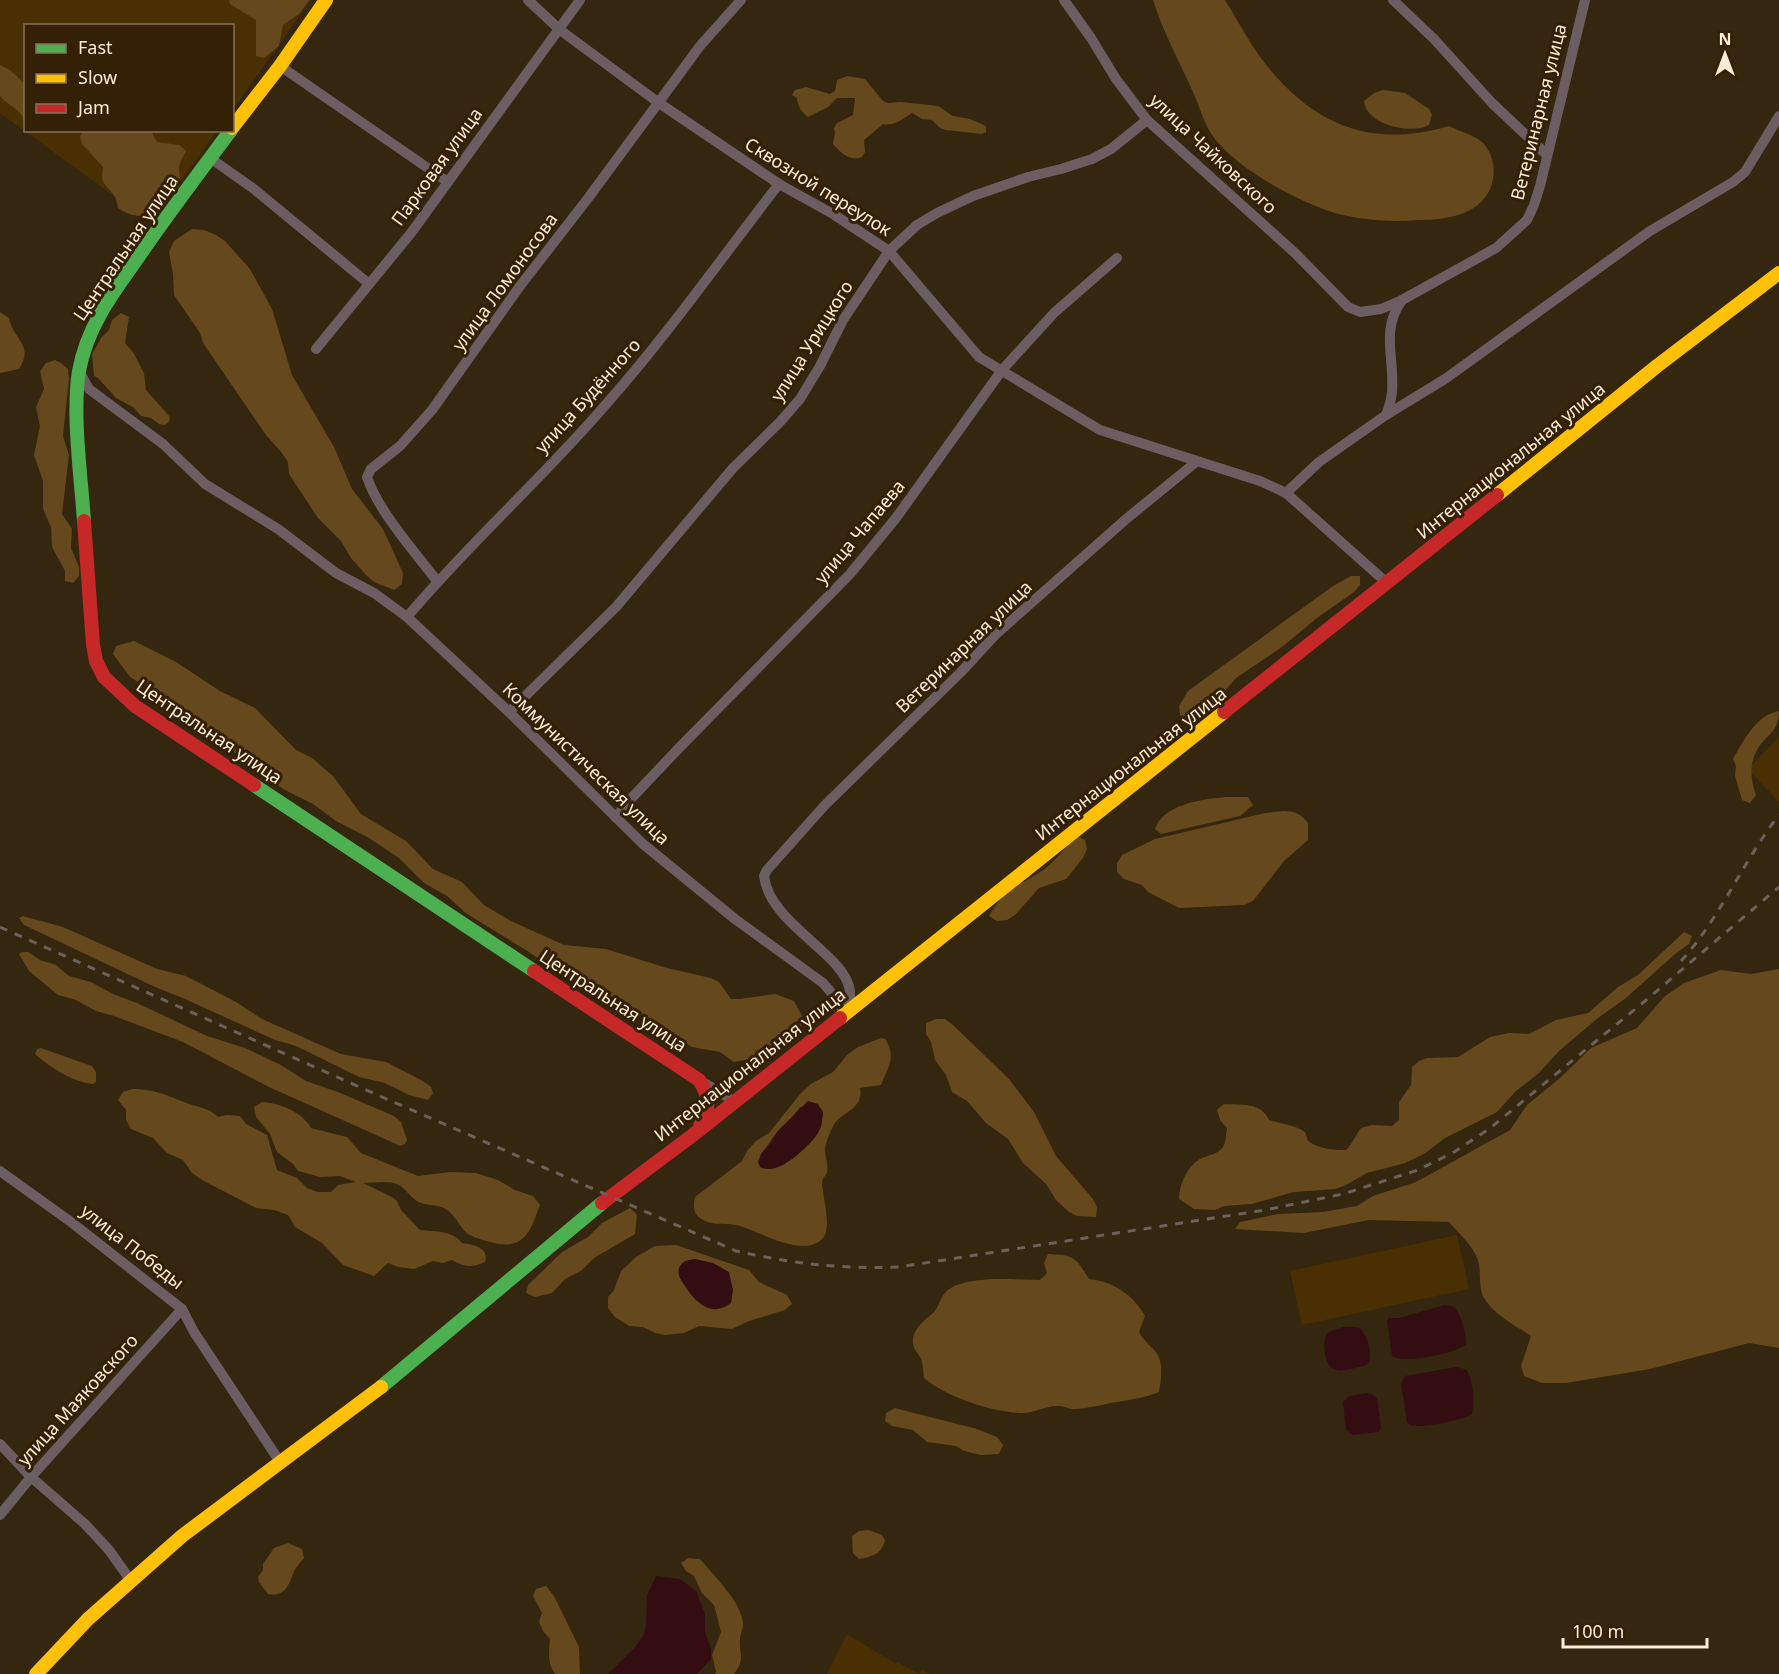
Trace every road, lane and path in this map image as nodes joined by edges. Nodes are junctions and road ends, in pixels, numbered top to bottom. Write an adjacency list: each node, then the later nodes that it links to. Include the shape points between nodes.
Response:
1 (326, 0): 9 (street, Центральная улица)
2 (528, 0): 8 (street, Сквозной переулок)
3 (580, 0): 8 (street, Парковая улица)
4 (741, 0): 10 (street, улица Ломоносова, via 700,46)
5 (1064, 0): 12 (street, улица Чайковского)
6 (1393, 0): 15 (street, via 1492,104)
7 (1585, 0): 15 (street, Ветеринарная улица)
8 (560, 30): 10 (street, Сквозной переулок); 17 (street, Парковая улица)
9 (280, 66): 13 (street, Центральная улица); 17 (street)
10 (659, 103): 18 (street, Сквозной переулок); 31 (street, улица Ломоносова, via 432,410 400,446 370,469 370,487)
11 (1779, 116): 28 (street, via 1745,172 1733,182 1650,231)
12 (1147, 120): 19 (street, улица Урицкого, via 1092,159 973,196 937,213 917,225); 24 (street, улица Чайковского, via 1295,253 1336,297)
13 (234, 126)
14 (230, 132): 16 (street, Центральная улица)
15 (1547, 155): 23 (street, Ветеринарная улица, via 1534,205 1527,220 1512,235 1496,248)
16 (210, 158): 22 (street); 27 (street, Центральная улица, via 102,309 89,334)
17 (448, 182): 22 (street, Парковая улица)
18 (779, 184): 19 (street, Сквозной переулок); 31 (street, улица Будённого, via 663,338 607,404)
19 (889, 251): 26 (street, Сквозной переулок, via 979,357); 34 (street, улица Урицкого, via 843,320 800,399 733,468 616,607)
20 (1117, 258): 26 (street, улица Чапаева, via 1054,313)
21 (1779, 273): 32 (street, Интернациональная улица)
22 (368, 283): 25 (street, Парковая улица)
23 (1402, 300): 24 (street, Ветеринарная улица); 28 (street, via 1391,321 1392,392)
24 (1360, 312)
25 (316, 349)
26 (1002, 370): 29 (street, Сквозной переулок, via 1100,430); 35 (street, улица Чапаева, via 896,518 850,574)
27 (79, 372): 33 (street, Коммунистическая улица, via 89,389 163,444 205,484); 37 (street, Центральная улица, via 77,420 92,633 96,661 104,677 135,706)
28 (1386, 416): 30 (street, via 1320,462)
29 (1196, 462): 30 (street, Сквозной переулок); 36 (street, Ветеринарная улица, via 995,635 825,805 767,870 764,876 771,900 837,966 848,983)
30 (1286, 493): 32 (street, Сквозной переулок)
31 (436, 581): 33 (street, улица Будённого)
32 (1387, 583): 36 (street, Интернациональная улица)
33 (407, 618): 34 (street, Коммунистическая улица)
34 (509, 712): 35 (street, Коммунистическая улица)
35 (616, 818): 36 (street, Коммунистическая улица, via 682,877 823,983)
36 (845, 1014): 38 (street, Интернациональная улица)
37 (699, 1080): 38 (street, Центральная улица); 39 (street, via 708,1104)
38 (734, 1101): 39 (street, Интернациональная улица)
39 (693, 1135): 43 (street, Интернациональная улица, via 610,1196 416,1359)
40 (0, 1171): 41 (street, улица Победы)
41 (182, 1309): 43 (street, улица Победы); 44 (street, улица Маяковского)
42 (0, 1444): 44 (street)
43 (280, 1461): 46 (street)
44 (31, 1477): 45 (street, улица Маяковского); 46 (street, via 86,1524)
45 (0, 1515)
46 (130, 1581): 47 (street)
47 (36, 1674)

